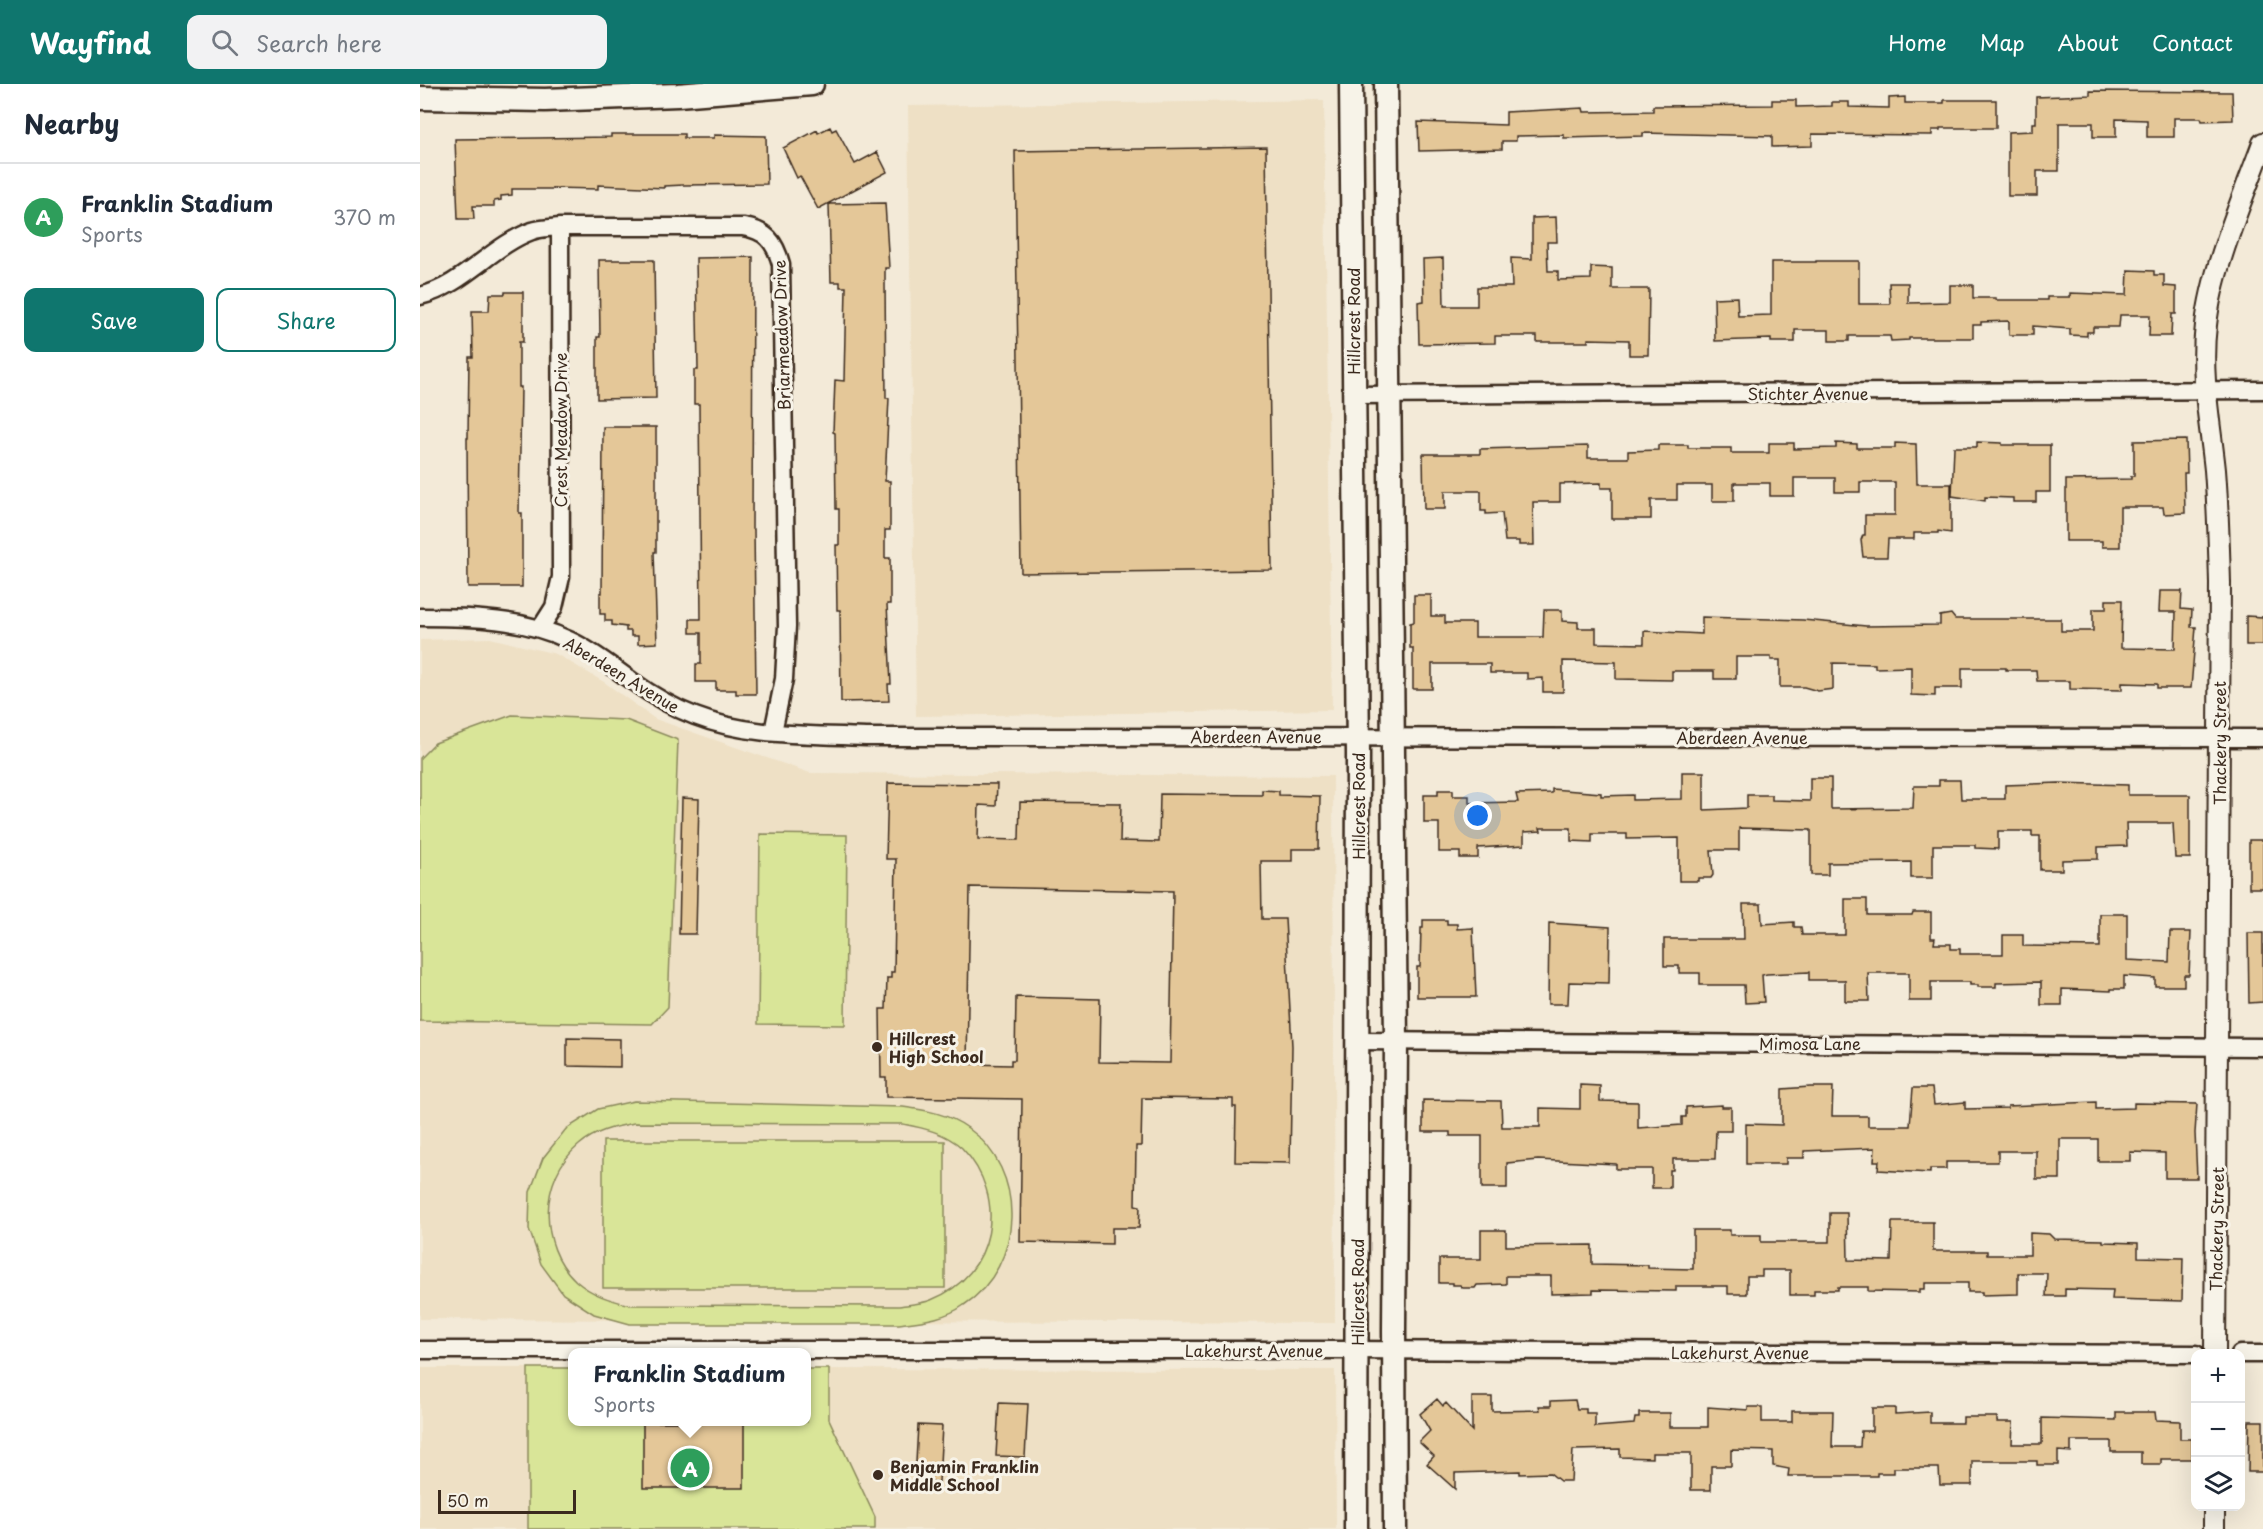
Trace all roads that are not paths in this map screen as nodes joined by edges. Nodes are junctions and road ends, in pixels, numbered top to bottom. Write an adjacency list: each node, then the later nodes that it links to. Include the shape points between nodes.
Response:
1 (812, 84): 4 (main road, via 545,100)
2 (1351, 84): 10 (main road, Hillcrest Road)
3 (1386, 84): 11 (main road, Hillcrest Road)
4 (420, 98)
5 (2263, 143): 8 (street, Thackery Street, via 2210,298)
6 (560, 227): 7 (street, Briarmeadow Drive, via 535,230 516,238 456,281); 13 (street, Crest Meadow Drive, via 561,577 554,607); 14 (street, Briarmeadow Drive, via 742,227 763,232 777,250 781,264 787,626 784,679)
7 (420, 296)
8 (2205, 390): 9 (street, Stichter Avenue); 11 (street, Stichter Avenue); 17 (street, Thackery Street, via 2218,529)
9 (2263, 390)
10 (1353, 395): 11 (street, Stichter Avenue); 15 (main road, Hillcrest Road)
11 (1389, 395): 16 (main road, Hillcrest Road)
12 (420, 618): 13 (street, Aberdeen Avenue, via 494,619)
13 (540, 629): 14 (street, Aberdeen Avenue, via 571,641 692,715 733,728)
14 (773, 732): 15 (street, Aberdeen Avenue, via 866,737)
15 (1358, 736): 16 (street, Aberdeen Avenue); 19 (main road, Hillcrest Road)
16 (1394, 736): 17 (street, Aberdeen Avenue); 20 (main road, Hillcrest Road)
17 (2219, 738): 18 (street, Aberdeen Avenue); 21 (street, Thackery Street)
18 (2263, 738)
19 (1356, 1041): 20 (street, Mimosa Lane); 27 (main road, Hillcrest Road)
20 (1396, 1041): 21 (street, Mimosa Lane); 28 (main road, Hillcrest Road)
21 (2217, 1046): 22 (street, Mimosa Lane); 23 (street, Thackery Street)
22 (2263, 1047)
23 (2215, 1349)
24 (420, 1350): 25 (street, Lakehurst Avenue)
25 (568, 1350)
26 (811, 1350): 27 (street, Lakehurst Avenue)
27 (1357, 1350): 28 (street, Lakehurst Avenue); 33 (main road, Hillcrest Road)
28 (1394, 1350): 29 (street, Lakehurst Avenue); 34 (main road, Hillcrest Road)
29 (2191, 1354)
30 (2245, 1354): 31 (street)
31 (2263, 1354)
32 (2214, 1511): 35 (street)
33 (1356, 1529)
34 (1395, 1529)
35 (2214, 1529)

